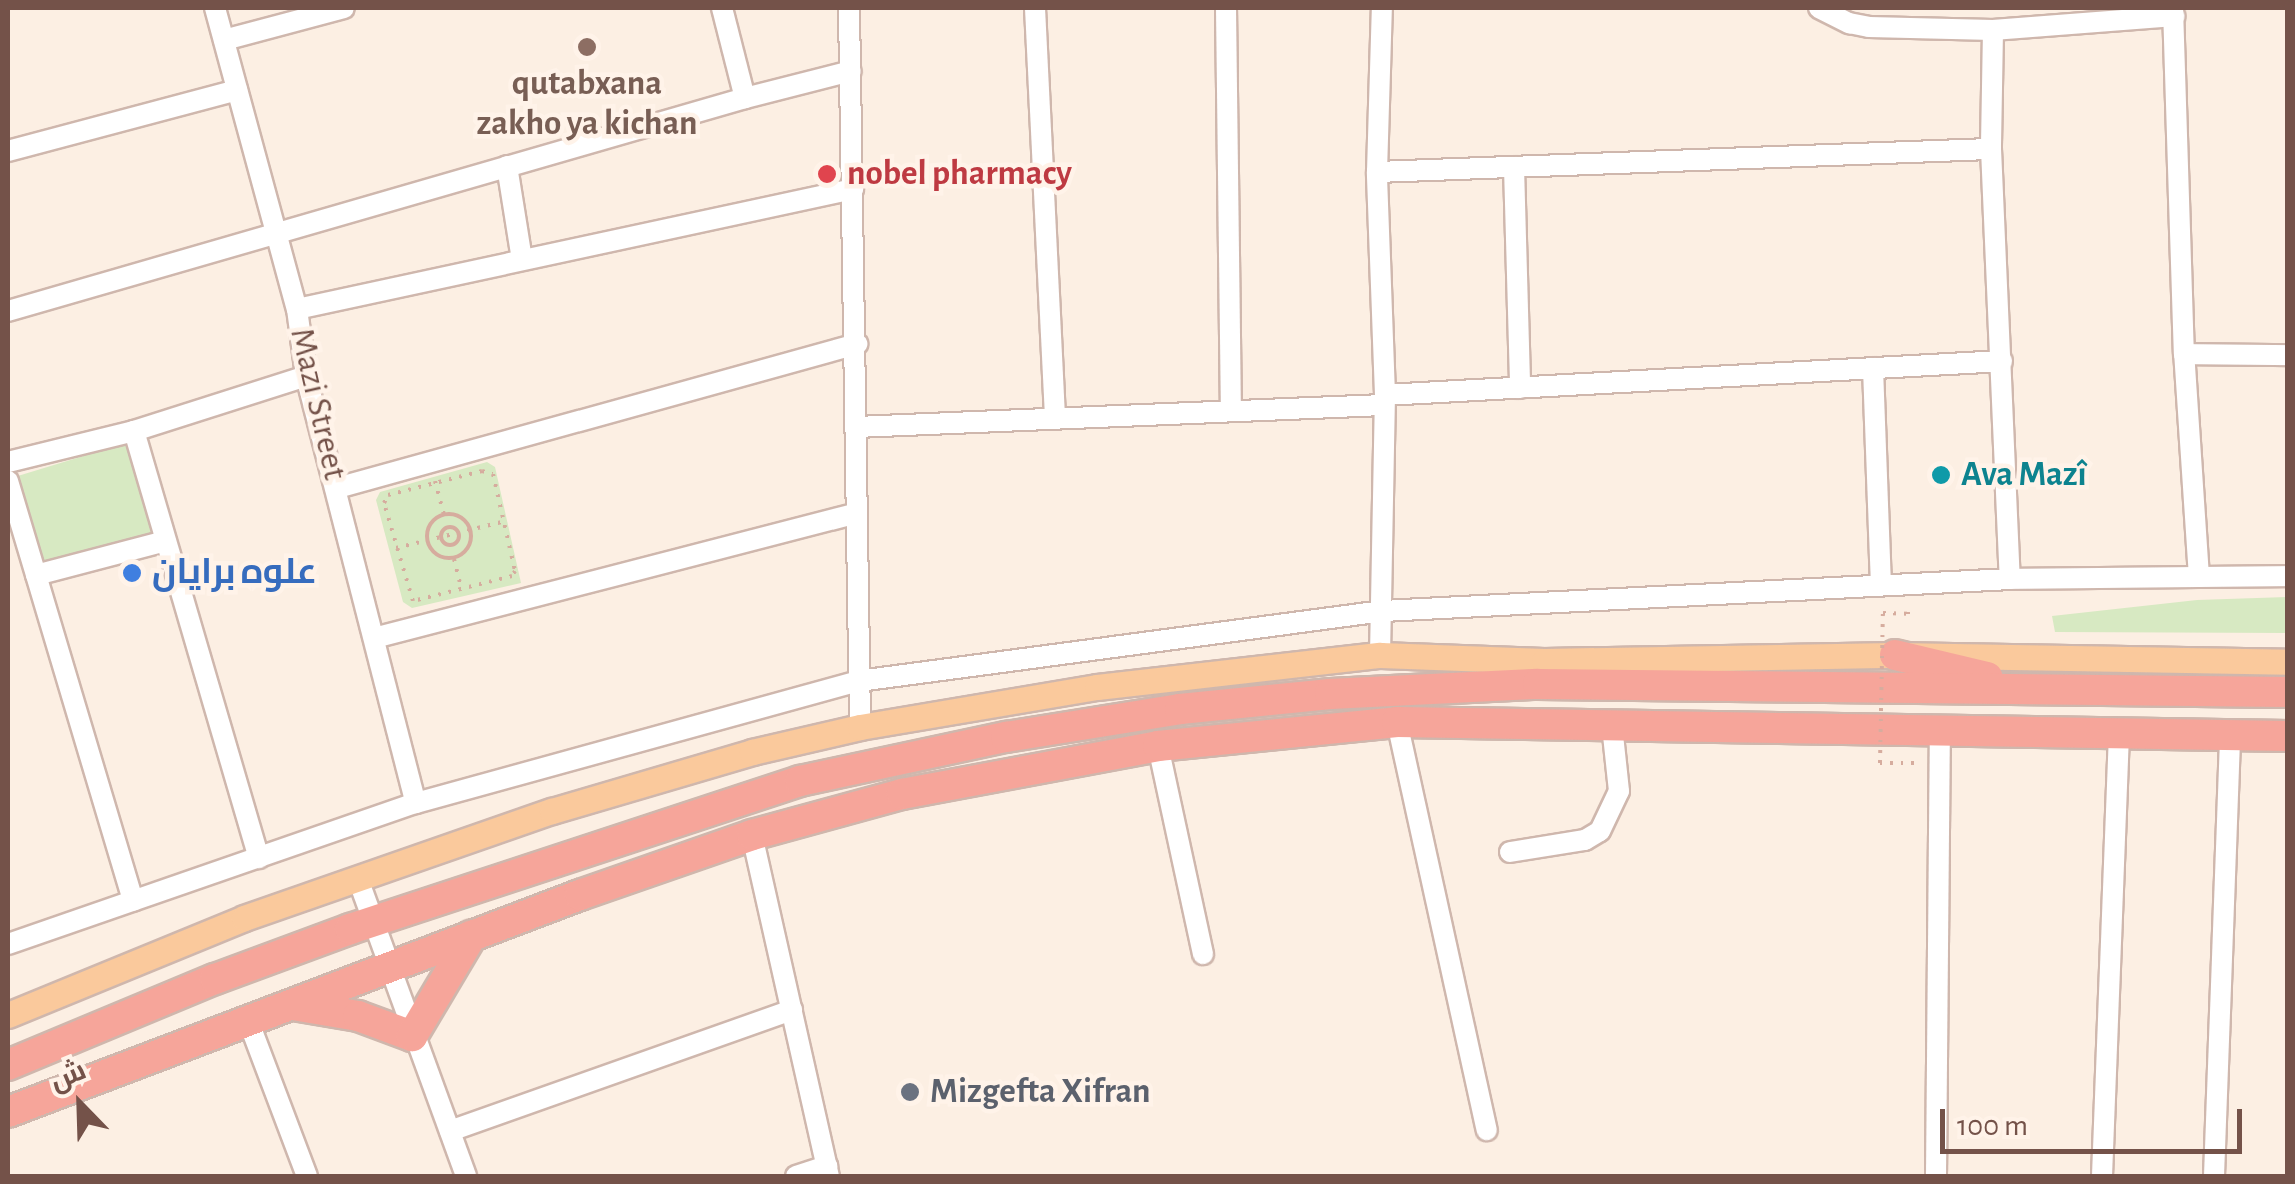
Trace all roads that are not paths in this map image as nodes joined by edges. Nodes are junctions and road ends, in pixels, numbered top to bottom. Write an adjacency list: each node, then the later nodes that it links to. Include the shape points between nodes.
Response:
1 (216, 8): 11 (street, Mazi Street)
2 (344, 8): 11 (street)
3 (722, 8): 14 (street)
4 (849, 8): 12 (street)
5 (1035, 8): 34 (street)
6 (1226, 8): 33 (street)
7 (1382, 8): 19 (street)
8 (1818, 8): 10 (street, via 1870,27)
9 (2174, 12): 10 (street); 26 (street)
10 (1994, 30): 15 (street)
11 (224, 40): 13 (street, Mazi Street)
12 (850, 72): 14 (street); 20 (street)
13 (236, 90): 16 (street); 21 (street, Mazi Street)
14 (745, 98): 17 (street)
15 (1991, 149): 18 (street); 28 (street)
16 (8, 151)
17 (507, 166): 21 (street); 22 (street)
18 (1514, 167): 19 (street); 31 (street)
19 (1377, 172): 32 (street)
20 (853, 189): 22 (street); 25 (street)
21 (276, 232): 23 (street, Mazi Street); 24 (street)
22 (522, 260): 23 (street)
23 (297, 309): 30 (street, Mazi Street)
24 (8, 311)
25 (858, 344): 35 (street); 39 (street)
26 (2184, 354): 27 (street); 44 (street)
27 (2288, 355)
28 (2002, 361): 29 (street); 45 (street)
29 (1873, 368): 31 (street); 46 (street)
30 (306, 376): 36 (street); 39 (street, Mazi Street)
31 (1520, 388): 32 (street)
32 (1384, 400): 33 (street); 47 (street)
33 (1232, 411): 34 (street)
34 (1055, 416): 35 (street)
35 (856, 427): 40 (street)
36 (134, 430): 37 (street); 41 (street)
37 (8, 462)
38 (8, 481): 42 (street)
39 (337, 488): 48 (street, Mazi Street)
40 (856, 514): 48 (street); 52 (street)
41 (166, 541): 42 (street); 66 (street)
42 (36, 574): 68 (street)
43 (2288, 576): 44 (street)
44 (2199, 578): 45 (street)
45 (2010, 579): 46 (street)
46 (1881, 586): 47 (street)
47 (1383, 612): 49 (street); 52 (street)
48 (374, 638): 63 (street, Mazi Street)
49 (1380, 655): 50 (main road, via 1544,661); 57 (main road, via 1135,682)
50 (1894, 655): 51 (main road); 53 (highway)
51 (2288, 662)
52 (859, 681): 57 (street); 63 (street)
53 (2059, 690): 54 (highway); 69 (highway, via 1538,684 1180,709 800,781)
54 (2288, 692)
55 (1397, 722): 56 (highway); 62 (highway); 81 (street)
56 (1612, 725): 58 (highway); 65 (street, via 1619,791 1600,831 1585,840)
57 (860, 727): 67 (main road, via 552,810)
58 (1940, 732): 59 (highway); 87 (street)
59 (2119, 733): 60 (highway); 88 (street)
60 (2230, 735): 61 (highway); 89 (street)
61 (2288, 736)
62 (1158, 746): 64 (highway, via 902,794); 72 (street)
63 (416, 803): 66 (street)
64 (752, 835): 70 (highway); 75 (street)
65 (1510, 852)
66 (259, 858): 68 (street)
67 (358, 879): 69 (street); 76 (main road)
68 (133, 901): 71 (street)
69 (372, 922): 73 (street); 79 (highway)
70 (472, 935): 73 (highway); 78 (highway)
71 (8, 944)
72 (1203, 954)
73 (389, 966): 74 (highway); 78 (street)
74 (290, 1005): 77 (highway); 78 (highway, via 358,1016)
75 (792, 1010): 82 (street); 83 (street)
76 (8, 1015)
77 (248, 1020): 80 (highway); 84 (street)
78 (412, 1036): 82 (street)
79 (8, 1065)
80 (8, 1112)
81 (1487, 1130)
82 (450, 1131): 85 (street)
83 (828, 1171): 86 (street)
84 (307, 1176)
85 (466, 1176)
86 (796, 1176)
87 (1936, 1176)
88 (2102, 1176)
89 (2214, 1176)

